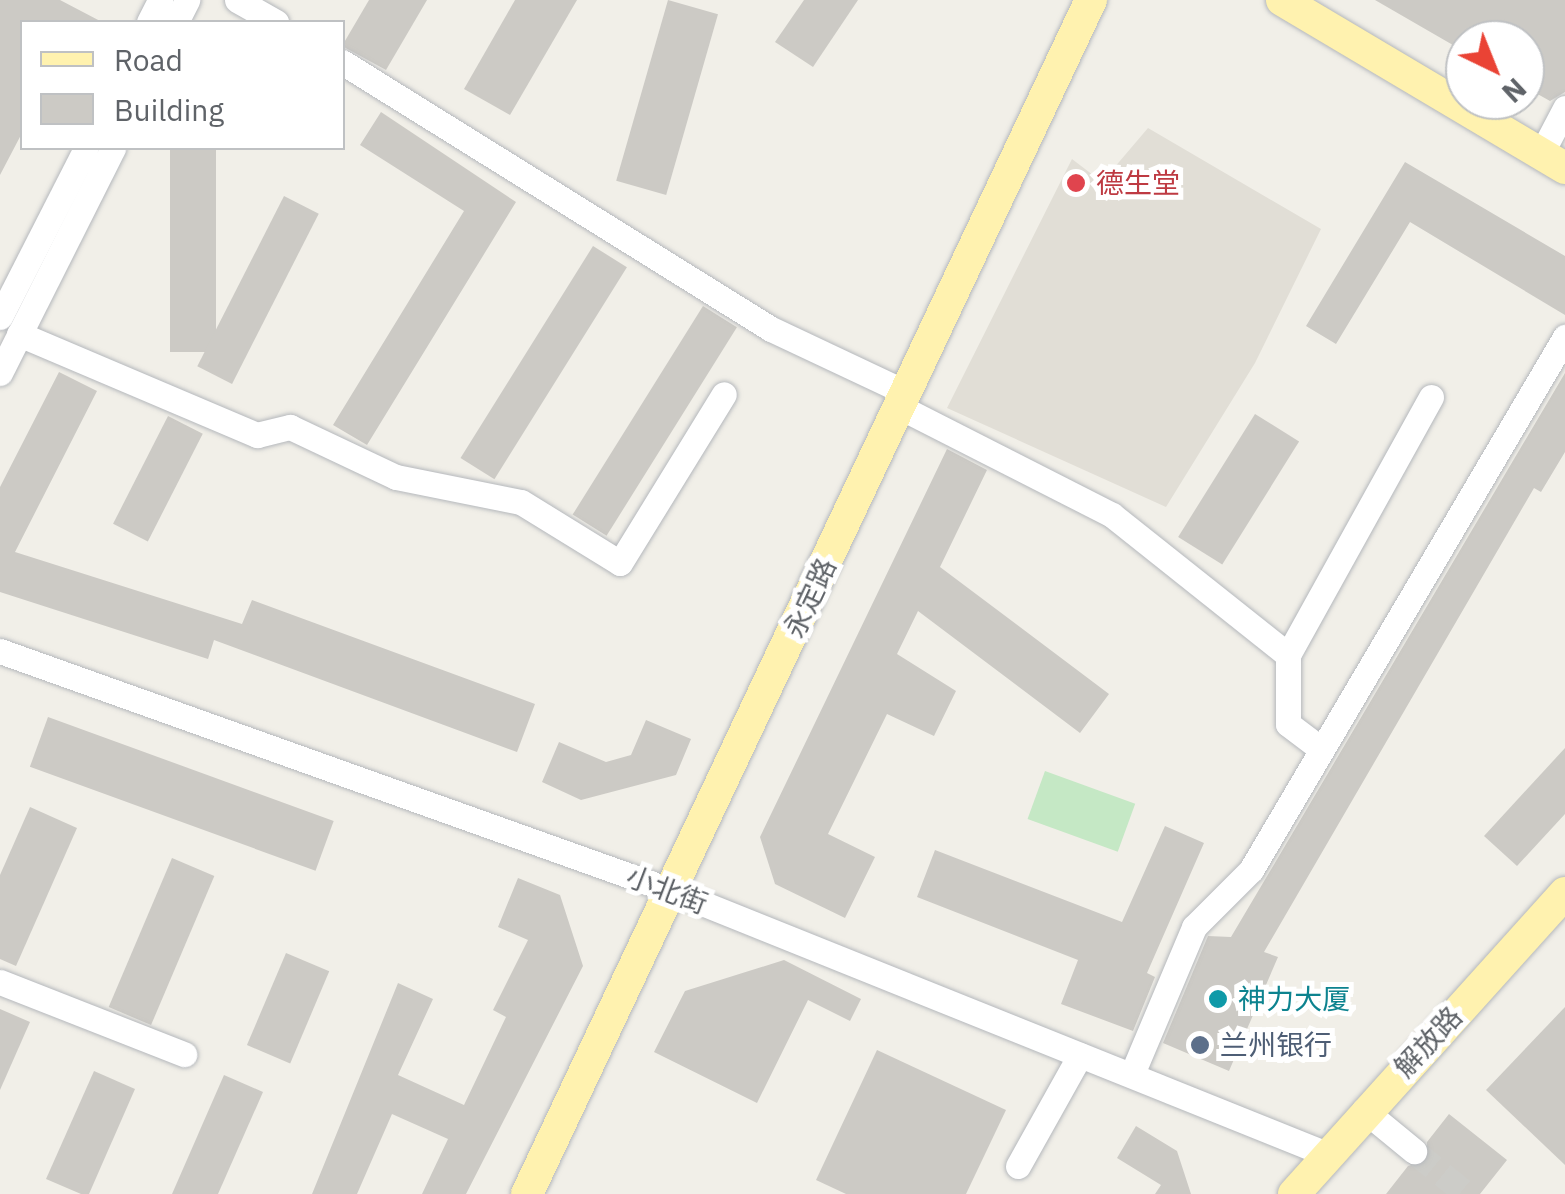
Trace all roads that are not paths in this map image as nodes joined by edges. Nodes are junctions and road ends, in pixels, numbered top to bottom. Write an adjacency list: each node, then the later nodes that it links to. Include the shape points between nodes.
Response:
1 (237, 0): 4 (street)
2 (1090, 0): 15 (main road, 永定路)
3 (1282, 0): 9 (main road)
4 (272, 20)
5 (345, 64): 15 (street, via 771,329)
6 (1565, 108): 9 (street)
7 (85, 150): 10 (street)
8 (112, 150): 10 (street)
9 (1553, 161)
10 (10, 325): 12 (street); 13 (street, via 257,435 290,427 396,476 521,502 620,563)
11 (1565, 337): 18 (street)
12 (0, 373)
13 (724, 394)
14 (1430, 397): 17 (street)
15 (904, 400): 17 (street, via 1112,515); 19 (main road, 永定路)
16 (0, 651): 19 (street, 小北街)
17 (1288, 655): 18 (street, via 1288,724)
18 (1321, 749): 24 (street, via 1251,870 1194,927)
19 (672, 890): 23 (street, 小北街); 29 (main road, 永定路)
20 (1565, 893): 25 (main road, 解放路)
21 (0, 982): 22 (street)
22 (184, 1054)
23 (1080, 1055): 24 (street, 小北街); 28 (street)
24 (1132, 1074): 27 (street, 小北街)
25 (1364, 1110): 26 (street); 27 (main road, 解放路)
26 (1414, 1151)
27 (1324, 1154): 30 (main road, 解放路)
28 (1018, 1166)
29 (526, 1194)
30 (1294, 1194)

